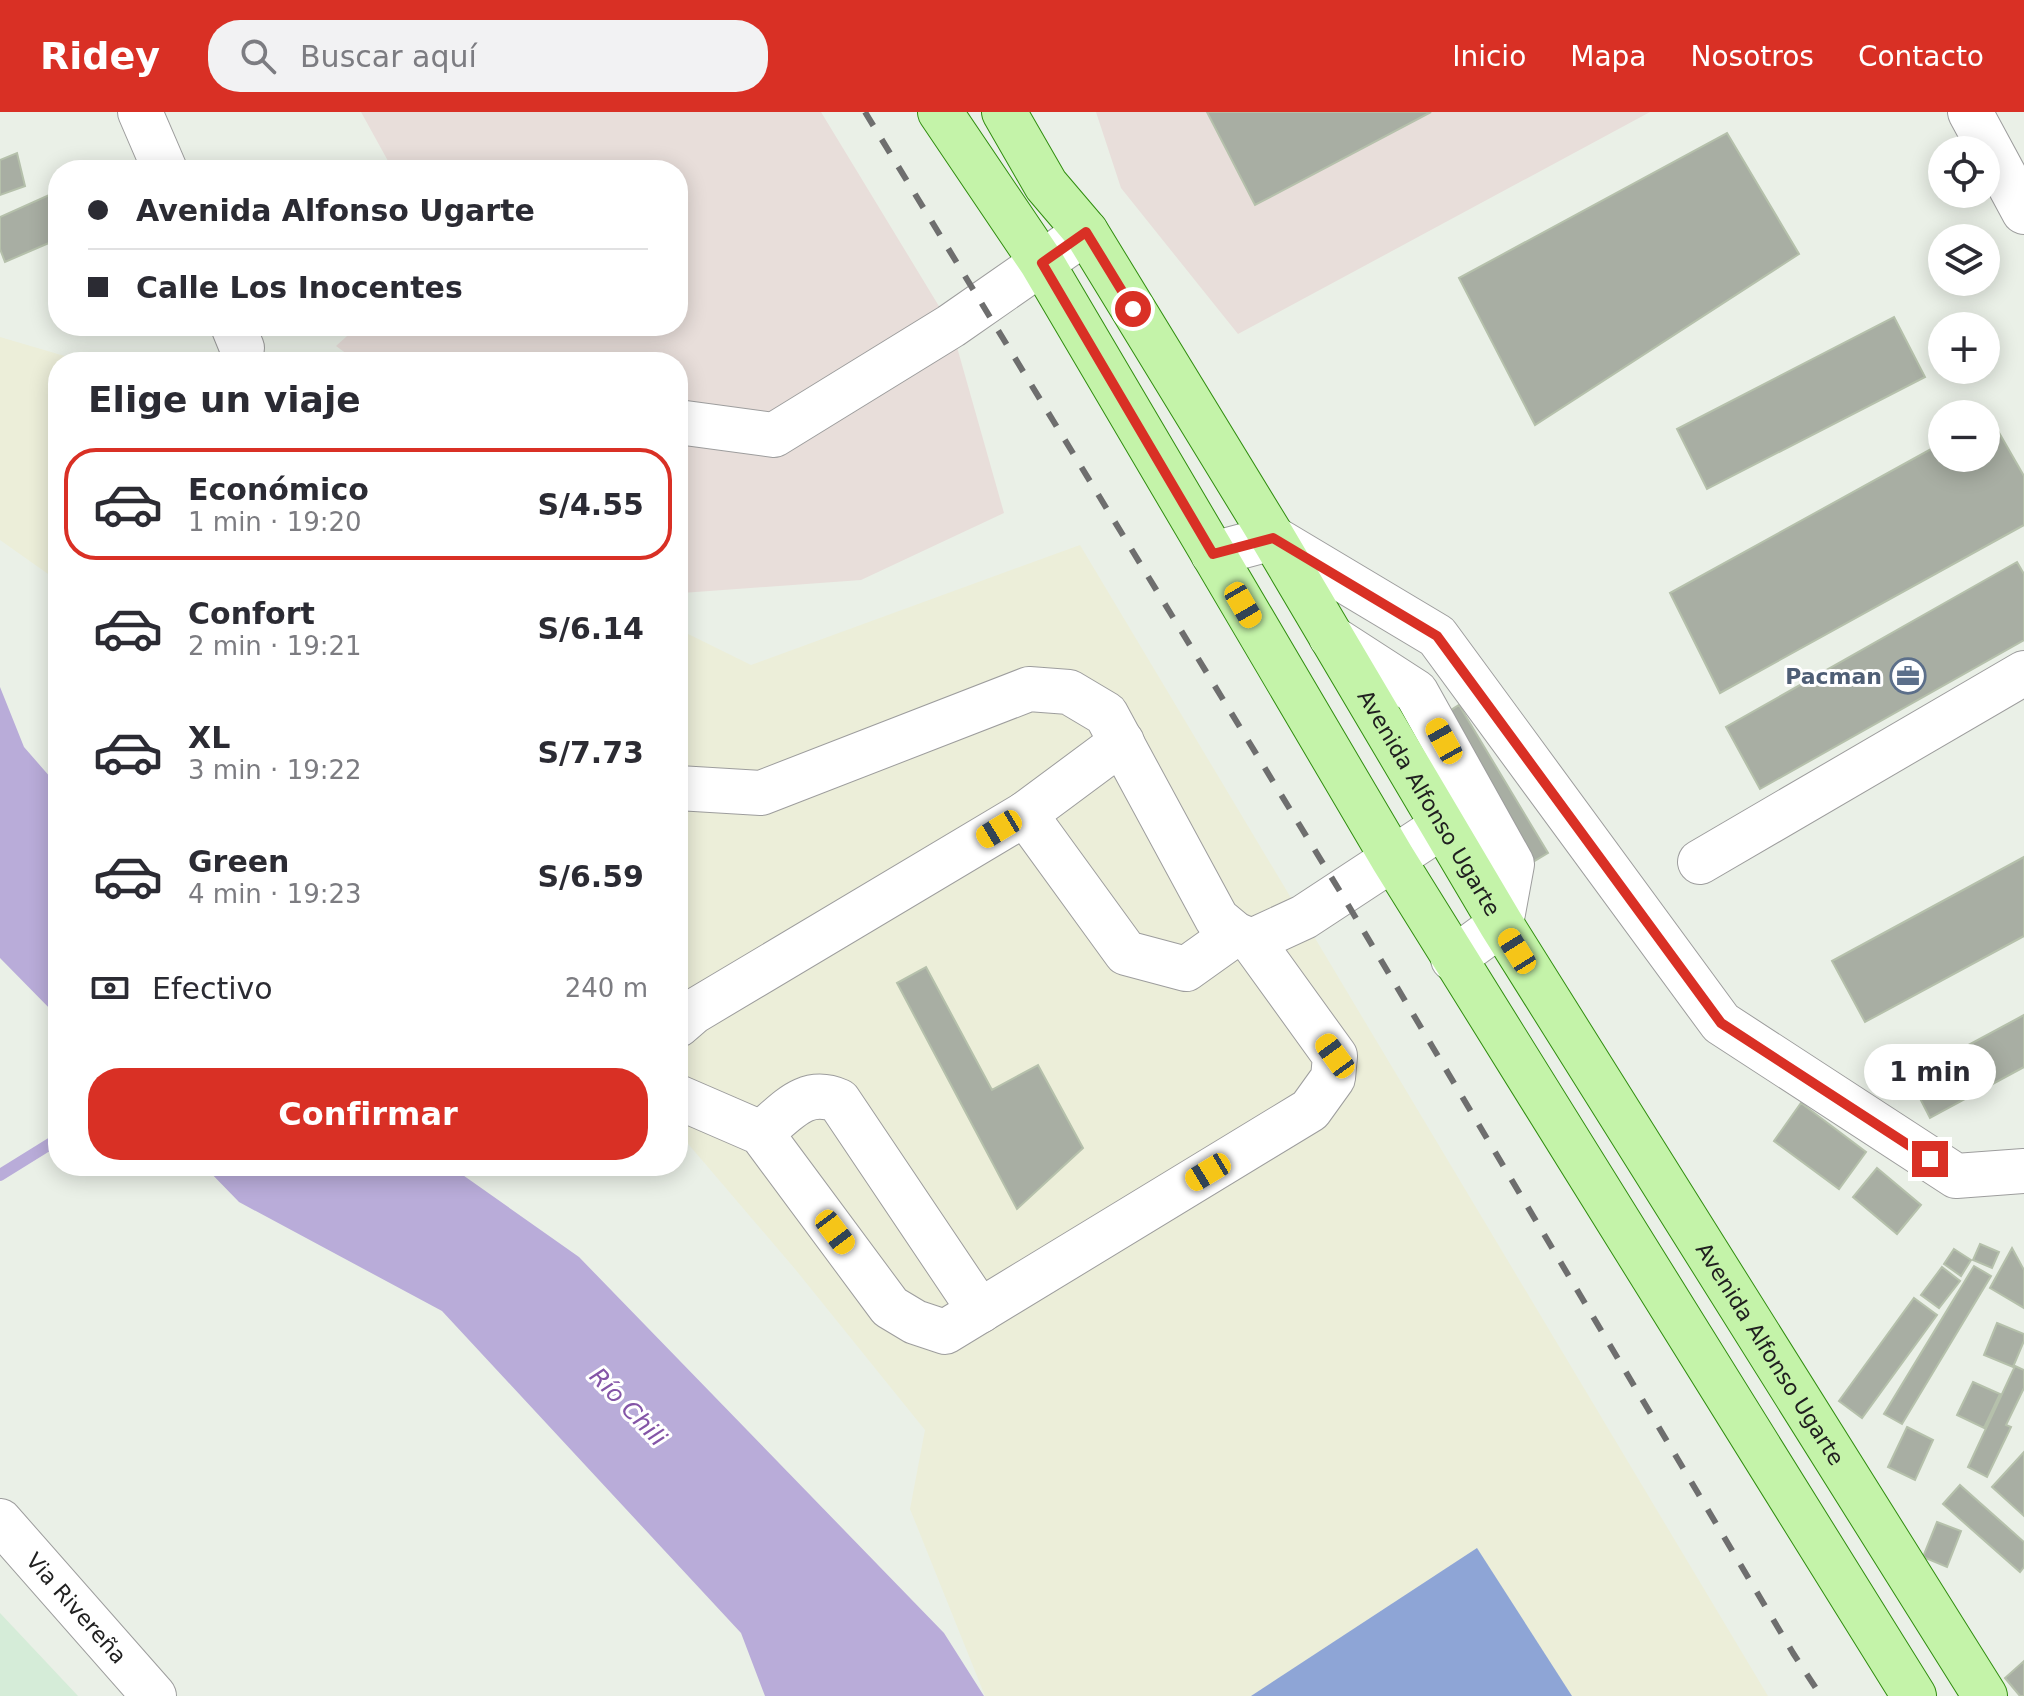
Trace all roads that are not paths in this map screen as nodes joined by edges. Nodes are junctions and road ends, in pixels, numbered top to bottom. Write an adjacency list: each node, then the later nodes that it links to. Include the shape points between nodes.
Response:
1 (140, 112): 6 (street)
2 (940, 112): 10 (main road)
3 (1004, 112): 7 (main road, Avenida Alfonso Ugarte)
4 (1036, 112): 7 (main road)
5 (1970, 112): 8 (street)
6 (161, 160)
7 (1046, 185): 9 (main road, Avenida Alfonso Ugarte)
8 (2024, 212)
9 (1086, 232): 10 (street); 12 (main road, Avenida Alfonso Ugarte)
10 (1042, 263): 11 (street, via 774,435); 13 (main road)
11 (688, 423)
12 (1273, 538): 13 (street); 14 (main road, Avenida Alfonso Ugarte); 28 (street, via 1437,636 1721,1023 1956,1176)
13 (1213, 554): 20 (main road)
14 (1331, 637): 19 (main road, Avenida Alfonso Ugarte); 22 (street, via 1416,692 1512,864)
15 (2024, 673): 21 (street)
16 (1122, 742): 17 (street, via 1106,714 1069,692 1029,689 761,793); 18 (street); 23 (street, via 1217,919)
17 (688, 789)
18 (1025, 814): 23 (street, via 1126,953 1186,969); 25 (street)
19 (1441, 827): 20 (street); 22 (main road, Avenida Alfonso Ugarte)
20 (1393, 859): 23 (street, via 1304,917); 24 (main road)
21 (1700, 862)
22 (1501, 924): 24 (street); 33 (main road, Avenida Alfonso Ugarte)
23 (1243, 937): 29 (street, via 1335,1056 1333,1078 1310,1110)
24 (1453, 959): 32 (main road)
25 (688, 1016)
26 (688, 1101): 27 (street)
27 (761, 1133): 29 (street, via 890,1307 945,1332); 29 (street, via 810,1095 839,1101)
28 (2024, 1171)
29 (980, 1311)
30 (0, 1521): 31 (street, Via Rivereña)
31 (154, 1696)
32 (1914, 1696)
33 (1985, 1696)

